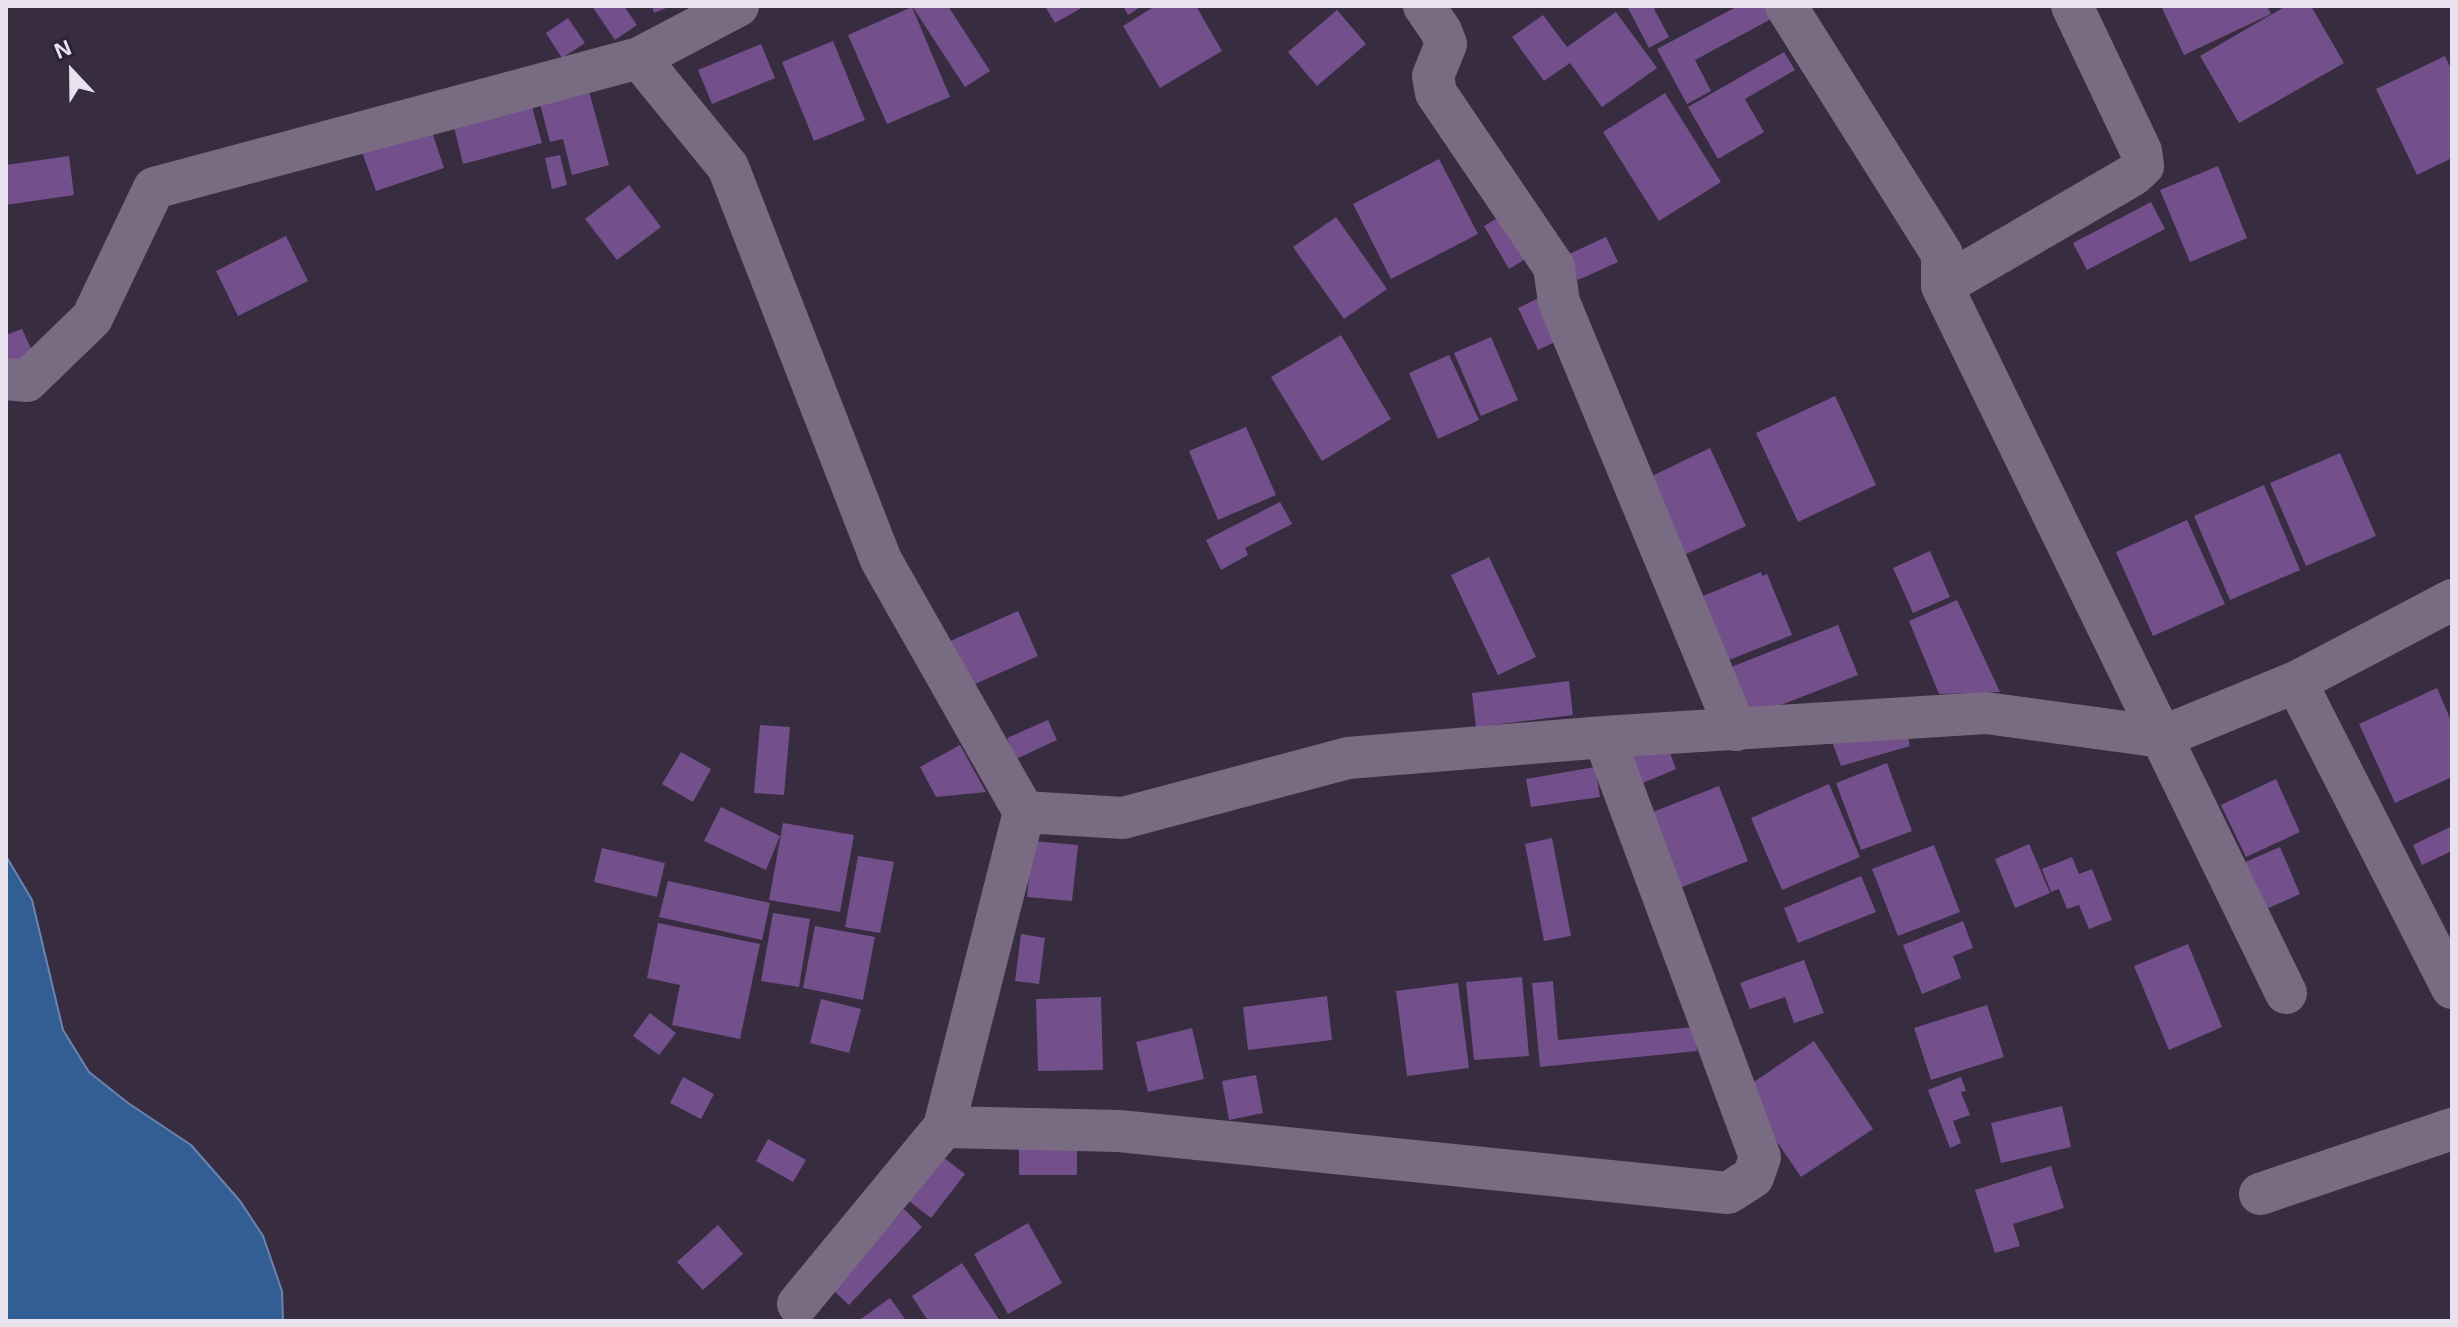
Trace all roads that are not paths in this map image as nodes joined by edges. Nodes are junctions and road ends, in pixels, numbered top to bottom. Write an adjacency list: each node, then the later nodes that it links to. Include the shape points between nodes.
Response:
1 (738, 6): 5 (street)
2 (1424, 6): 10 (street, via 1446,44 1433,76 1436,93 1554,267 1559,302)
3 (1786, 6): 6 (street, via 1942,254)
4 (2072, 6): 6 (street, via 2141,151 2143,166)
5 (639, 58): 7 (street, via 154,188 92,318 27,381); 13 (street, via 728,167 881,560)
6 (1942, 286): 12 (street)
7 (6, 379)
8 (2452, 600): 9 (street)
9 (2296, 682): 12 (street); 14 (street)
10 (1736, 730): 11 (street); 12 (street, via 1986,713)
11 (1604, 737): 13 (street, via 1348,758 1123,818); 16 (street, via 1760,1157 1753,1177 1728,1193 1119,1131)
12 (2162, 737): 15 (street)
13 (1024, 812): 16 (street)
14 (2452, 988)
15 (2286, 993)
16 (944, 1127): 19 (street)
17 (2452, 1129): 18 (street)
18 (2260, 1194)
19 (798, 1304)

